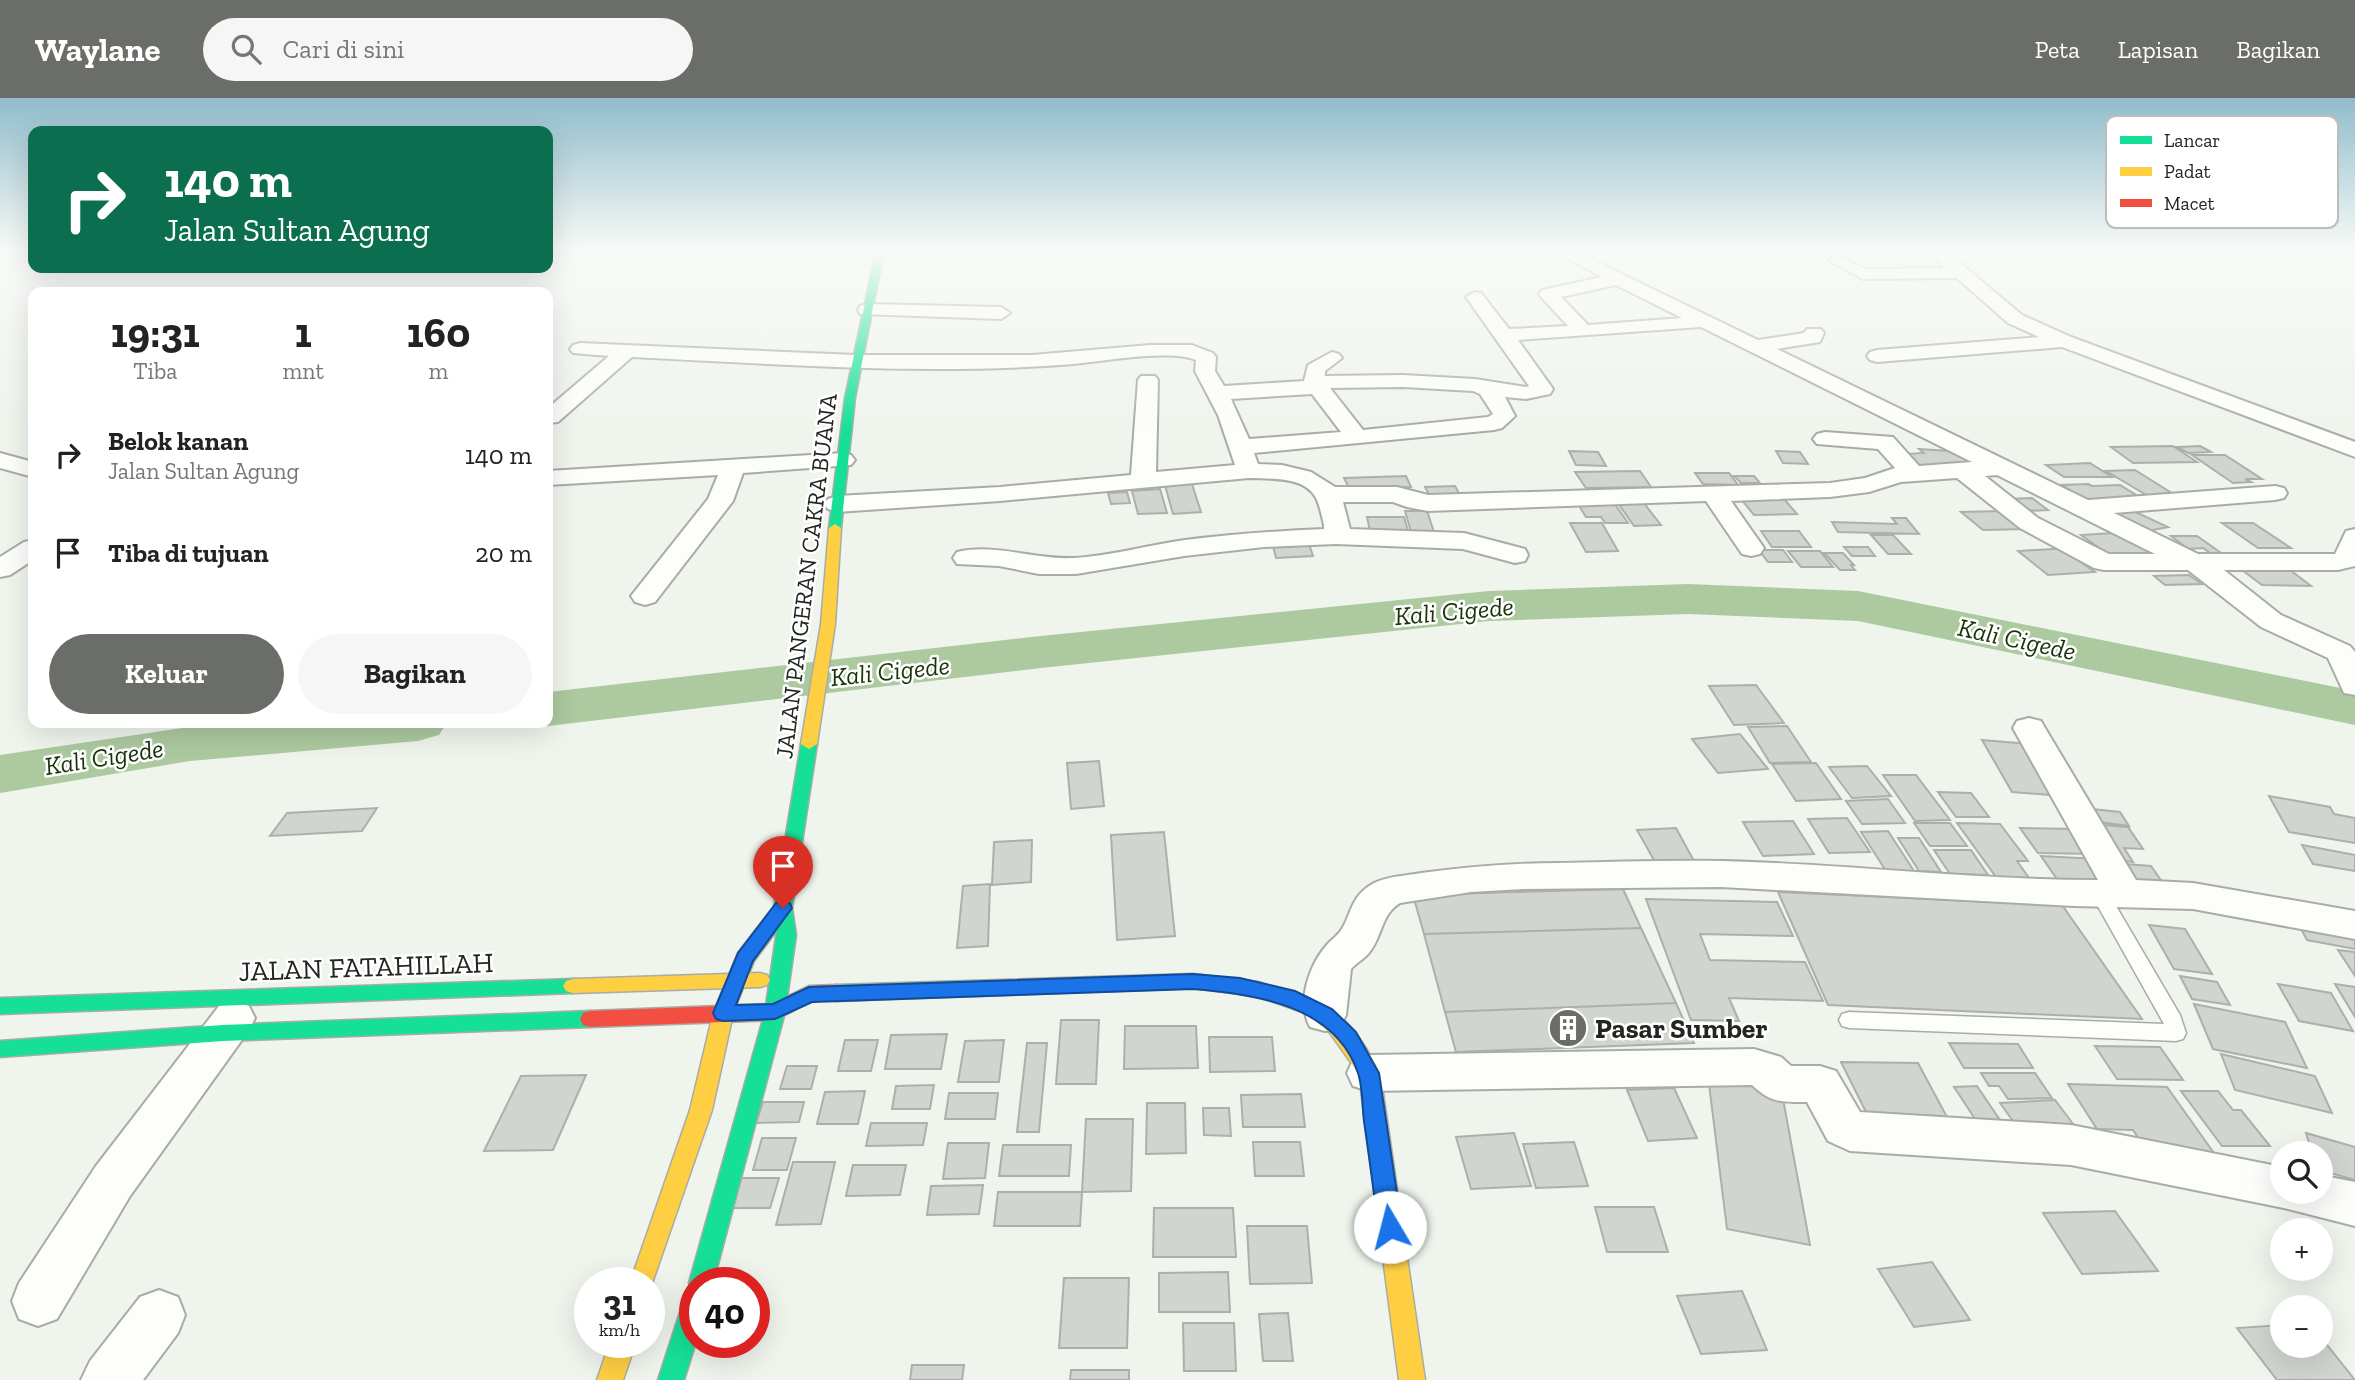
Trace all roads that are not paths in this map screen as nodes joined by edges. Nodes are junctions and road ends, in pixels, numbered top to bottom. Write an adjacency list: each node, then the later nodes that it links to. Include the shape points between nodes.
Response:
1 (867, 310): 19 (main road, JALAN PANGERAN CAKRA BUANA)
2 (904, 311): 7 (street)
3 (1486, 311): 12 (street)
4 (1564, 311): 10 (street)
5 (1683, 311): 8 (street)
6 (2006, 311): 13 (street)
7 (1001, 313)
8 (1703, 321): 9 (street); 15 (street)
9 (1672, 324): 10 (street); 14 (street)
10 (1583, 330): 12 (street)
11 (1814, 333): 15 (street, via 1813,338)
12 (1504, 335): 23 (street, via 1542,389 1526,393)
13 (2064, 341): 20 (street, via 1871,365); 29 (street)
14 (1708, 345)
15 (1756, 346): 20 (street)
16 (580, 349): 17 (street)
17 (628, 350): 19 (street); 25 (street)
18 (1332, 358): 22 (street, via 1315,369)
19 (856, 360): 24 (street, via 1032,361 1109,352 1192,351 1206,357 1205,371); 31 (main road, JALAN PANGERAN CAKRA BUANA)
20 (1823, 377): 33 (street)
21 (1148, 380): 39 (street)
22 (1316, 384): 23 (street, via 1466,384); 24 (street); 26 (street)
23 (1488, 389): 26 (street, via 1504,416 1494,423)
24 (1219, 393): 28 (street)
25 (554, 409)
26 (1356, 436): 28 (street)
27 (1825, 439): 37 (street, via 1885,442)
28 (1241, 447): 35 (street)
29 (2355, 450)
30 (0, 460): 34 (street)
31 (843, 460): 32 (street); 43 (main road, JALAN PANGERAN CAKRA BUANA)
32 (733, 467): 38 (street); 53 (street, via 720,501)
33 (2004, 467): 36 (street); 44 (street)
34 (28, 468)
35 (1250, 471): 39 (street); 42 (street, via 1295,474 1314,481)
36 (1964, 471): 37 (street); 51 (street, via 2029,523 2100,560)
37 (1913, 474): 40 (street, via 1845,489)
38 (553, 478)
39 (1143, 481): 43 (street)
40 (1713, 493): 42 (street, via 1427,503 1397,494); 47 (street)
41 (2275, 493): 44 (street)
42 (1328, 495): 45 (street)
43 (837, 504): 57 (main road, JALAN PANGERAN CAKRA BUANA, via 828,624)
44 (2086, 508): 51 (street)
45 (1336, 536): 49 (street, via 1464,541); 50 (street, via 1198,546 1076,566)
46 (2355, 537): 51 (street, via 2346,560)
47 (1751, 548)
48 (28, 551): 52 (street)
49 (1515, 555)
50 (967, 558)
51 (2197, 564): 54 (street, via 2271,621 2334,648 2344,657)
52 (0, 569)
53 (645, 596)
54 (2354, 685)
55 (2029, 728): 56 (street)
56 (2113, 894): 58 (street, via 2193,896); 66 (street, via 1721,874 1523,876 1391,891 1370,906 1354,944 1331,967); 67 (lane, via 2176,1033)
57 (783, 908): 59 (main road, via 787,935); 60 (main road, via 745,958)
58 (2355, 925)
59 (781, 979): 60 (main road, JALAN FATAHILLAH); 61 (main road); 64 (main road)
60 (734, 981): 62 (main road, JALAN FATAHILLAH); 65 (main road)
61 (809, 994): 64 (main road); 66 (main road, via 1193,981 1240,985 1288,997)
62 (251, 996): 63 (main road, JALAN FATAHILLAH); 68 (street)
63 (0, 1006)
64 (775, 1012): 65 (main road); 75 (main road)
65 (723, 1013): 68 (main road); 74 (main road, via 701,1110)
66 (1325, 1015): 70 (main road, via 1349,1038)
67 (1849, 1020)
68 (223, 1033): 69 (main road); 76 (street, via 113,1181)
69 (0, 1049)
70 (1369, 1073): 71 (street, via 1754,1066 1781,1084 1820,1084 1850,1130 2071,1145); 83 (main road)
71 (2270, 1186)
72 (2333, 1199): 73 (street)
73 (2355, 1204)
74 (647, 1267)
75 (705, 1267)
76 (38, 1301)
77 (159, 1315): 80 (street)
78 (679, 1354): 82 (main road)
79 (618, 1358): 81 (main road)
80 (109, 1380)
81 (610, 1380)
82 (671, 1380)
83 (1412, 1380)

